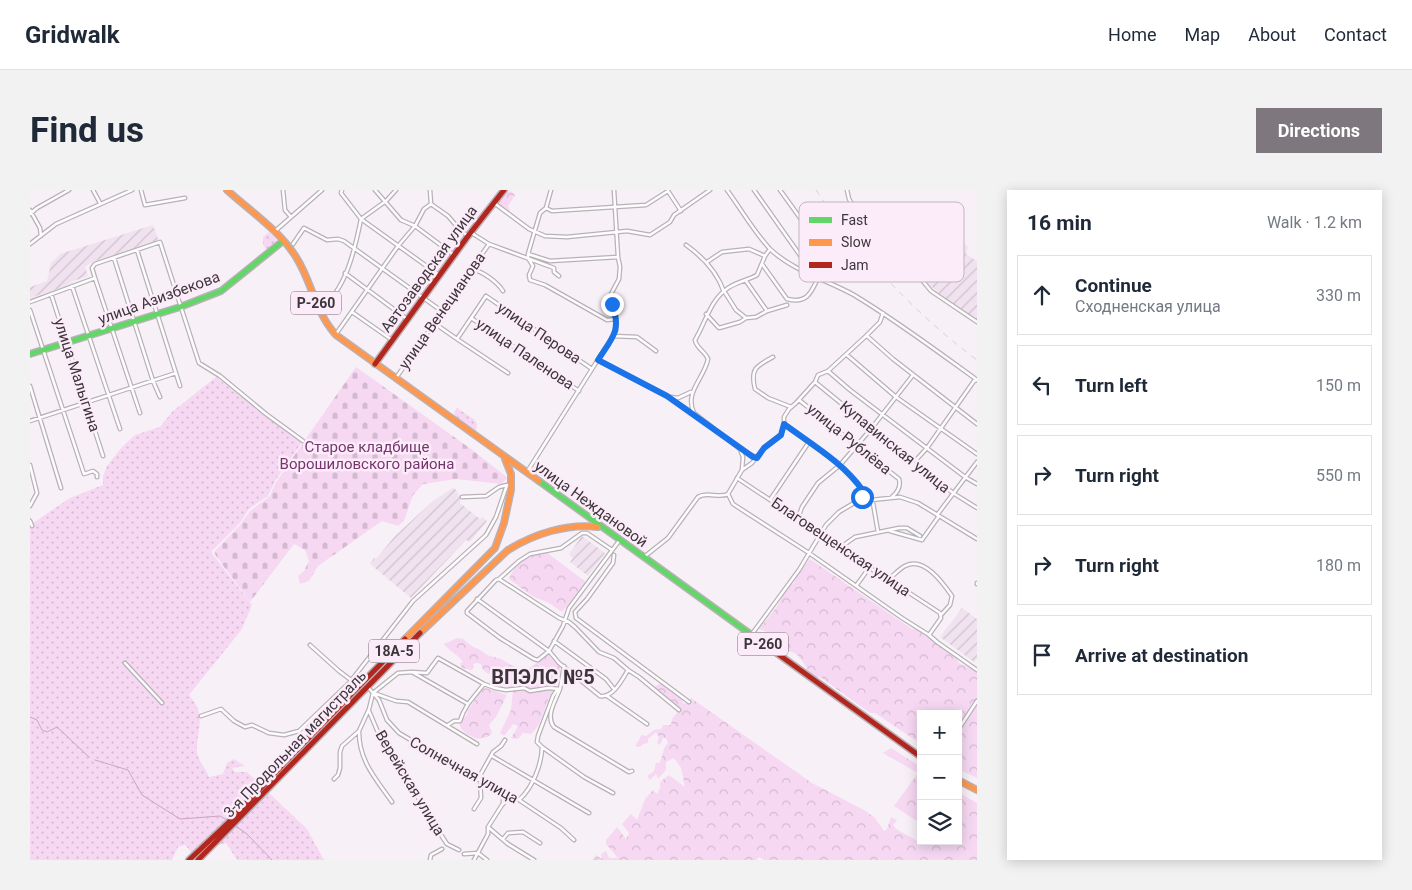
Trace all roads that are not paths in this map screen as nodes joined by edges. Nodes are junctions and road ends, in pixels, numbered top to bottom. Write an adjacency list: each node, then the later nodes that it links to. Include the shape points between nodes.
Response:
1 (69, 190): 32 (street)
2 (93, 190): 26 (street)
3 (132, 190): 26 (street)
4 (141, 190): 23 (street, via 145,205)
5 (227, 190): 38 (main road, Р-260)
6 (283, 190): 34 (street, via 285,210)
7 (322, 190): 34 (street)
8 (375, 190): 24 (street)
9 (396, 190): 24 (street)
10 (430, 190): 28 (street)
11 (504, 190): 27 (main road, Автозаводская улица)
12 (550, 190): 29 (street)
13 (614, 190): 30 (street)
14 (668, 190): 30 (street, via 646,205); 31 (street)
15 (701, 190): 22 (street)
16 (710, 190): 22 (street)
17 (727, 190): 49 (street)
18 (754, 190): 53 (street)
19 (780, 190): 33 (street)
20 (847, 190): 25 (street)
21 (341, 192): 35 (street)
22 (704, 194): 31 (street)
23 (185, 198)
24 (386, 201): 35 (street); 36 (street, via 400,220)
25 (851, 202)
26 (100, 203): 41 (street, via 56,224)
27 (494, 203): 37 (street); 40 (main road, Автозаводская улица)
28 (431, 204): 36 (street, via 424,209); 40 (street)
29 (546, 208): 30 (street, via 552,211); 37 (street, via 540,212)
30 (615, 208): 39 (street)
31 (681, 211): 39 (street, via 652,235 627,231)
32 (30, 212): 41 (street)
33 (799, 216)
34 (291, 217): 38 (street)
35 (361, 219): 47 (street); 48 (street)
36 (415, 226): 47 (street); 51 (street)
37 (535, 231): 39 (street, via 545,236 567,237); 52 (street)
38 (273, 232): 42 (main road, Р-260)
39 (618, 233): 54 (street)
40 (469, 234): 45 (street); 51 (main road, Автозаводская улица)
41 (41, 236): 43 (street)
42 (283, 242): 79 (main road, улица Азизбекова, via 221,291); 81 (main road, улица Неждановой / Р-260, via 303,270)
43 (30, 244)
44 (292, 244): 48 (street, via 304,228 327,240 338,239)
45 (490, 244): 57 (street); 62 (street, улица Венецианова)
46 (686, 245): 58 (street)
47 (398, 246): 61 (street); 64 (street)
48 (354, 248): 61 (street); 63 (street)
49 (770, 249): 55 (street); 60 (street)
50 (137, 250): 56 (street); 79 (street, via 160,242); 86 (street)
51 (454, 254): 64 (main road, Автозаводская улица)
52 (528, 254): 54 (street, via 550,261); 57 (street)
53 (799, 254)
54 (618, 256): 91 (street, via 619,279 611,294)
55 (765, 256): 58 (street, via 749,249 722,252); 59 (street)
56 (114, 258): 66 (street, via 95,264 92,268); 92 (street)
57 (528, 258): 65 (street, via 554,268); 91 (street, via 533,266 530,280 607,320)
58 (707, 262): 74 (street)
59 (762, 264): 67 (street, via 757,275); 68 (street, via 787,299 799,301 808,295)
60 (799, 268)
61 (382, 269): 72 (street); 76 (street)
62 (472, 270): 73 (street, via 485,274); 84 (street, улица Венецианова)
63 (345, 274): 72 (street); 81 (street, via 326,306)
64 (439, 275): 76 (main road, Автозаводская улица)
65 (559, 276)
66 (95, 278): 71 (street); 95 (street)
67 (745, 280): 74 (street); 82 (street)
68 (815, 282)
69 (828, 282): 85 (street)
70 (922, 282): 93 (street)
71 (72, 286): 75 (street); 97 (street)
72 (367, 291): 83 (street); 90 (street)
73 (503, 291)
74 (724, 292): 87 (street); 89 (street)
75 (51, 294): 77 (street); 102 (street, улица Малыгина)
76 (423, 298): 84 (street); 90 (main road, Автозаводская улица)
77 (30, 302)
78 (787, 305): 82 (street)
79 (180, 307): 86 (main road, улица Азизбекова); 143 (street, via 199,363)
80 (30, 310): 103 (street)
81 (319, 310): 96 (main road, улица Неждановой / Р-260, via 323,322)
82 (767, 311): 89 (street)
83 (352, 312): 96 (street); 101 (street)
84 (443, 312): 94 (street, улица Венецианова)
85 (883, 313): 99 (street, via 880,322); 116 (street)
86 (158, 314): 92 (main road, улица Азизбекова); 112 (street)
87 (706, 314): 89 (street, via 719,328); 123 (street, via 695,342 705,352 708,362)
88 (471, 318): 100 (street); 110 (street, улица Перова, via 486,296); 122 (street, улица Паленова)
89 (746, 318)
90 (407, 319): 101 (main road, Автозаводская улица)
91 (616, 319): 98 (street)
92 (135, 321): 95 (main road, улица Азизбекова); 117 (street)
93 (977, 322)
94 (434, 323): 100 (street); 115 (street, улица Венецианова)
95 (113, 328): 97 (main road, улица Азизбекова); 121 (street)
96 (336, 335): 109 (main road, улица Неждановой / Р-260)
97 (88, 336): 102 (main road, улица Азизбекова); 124 (street)
98 (613, 336): 104 (street, via 637,338); 108 (street)
99 (866, 336): 106 (street); 114 (street)
100 (457, 339): 113 (street)
101 (392, 340): 109 (main road, Автозаводская улица)
102 (66, 343): 103 (main road, улица Азизбекова); 129 (street, улица Малыгина)
103 (43, 350): 105 (main road, улица Азизбекова); 132 (street)
104 (656, 352)
105 (30, 354)
106 (847, 354): 111 (street); 127 (street)
107 (773, 357): 130 (street, via 757,367 752,376 755,388 768,398)
108 (598, 360): 110 (street); 125 (street)
109 (375, 364): 115 (main road, улица Неждановой / Р-260)
110 (592, 369): 122 (street)
111 (828, 371): 118 (street, via 818,375); 135 (street)
112 (176, 373): 117 (street); 120 (street)
113 (508, 373)
114 (913, 374): 127 (street); 131 (street)
115 (396, 378): 148 (main road, улица Неждановой / Р-260)
116 (977, 380): 131 (street)
117 (153, 382): 121 (street); 126 (street)
118 (815, 382): 128 (street); 142 (street, Купавинская улица)
119 (30, 386): 136 (street)
120 (180, 386)
121 (132, 388): 124 (street); 133 (street)
122 (579, 391): 160 (street)
123 (692, 391): 125 (street, via 678,398); 134 (street)
124 (108, 396): 129 (street); 141 (street)
125 (667, 396): 134 (street)
126 (160, 397)
127 (896, 397): 135 (street); 140 (street)
128 (799, 400): 130 (street); 145 (street, улица Рублёва)
129 (86, 403): 132 (street); 151 (street, улица Малыгина)
130 (790, 407): 138 (street)
131 (956, 408): 139 (street); 140 (street)
132 (63, 410): 136 (street); 162 (street, via 84,474 93,470)
133 (140, 413)
134 (694, 413): 147 (street)
135 (883, 414): 142 (street); 146 (street)
136 (40, 417): 137 (street); 167 (street)
137 (30, 421)
138 (784, 424): 144 (street); 153 (street, via 781,435)
139 (977, 424)
140 (940, 428): 146 (street); 150 (street)
141 (120, 429)
142 (872, 429): 145 (street); 154 (street, Купавинская улица, via 907,457)
143 (303, 441)
144 (808, 442): 157 (street); 173 (street)
145 (858, 445): 157 (street); 172 (street, улица Рублёва, via 899,479 899,488)
146 (927, 448): 154 (street); 163 (street)
147 (740, 449): 149 (street); 152 (street)
148 (501, 454): 158 (main road, улица Неждановой / Р-260); 161 (main road)
149 (748, 454): 152 (street); 153 (street)
150 (977, 454)
151 (103, 456)
152 (743, 457): 159 (street)
153 (757, 458): 159 (street)
154 (916, 460): 169 (street, Купавинская улица)
155 (977, 462): 163 (street)
156 (30, 465): 176 (street, via 37,493)
157 (840, 465): 168 (street); 180 (street, via 818,483)
158 (520, 468): 160 (main road, улица Неждановой / Р-260); 161 (main road, via 514,468)
159 (742, 470): 164 (street)
160 (527, 472): 179 (main road, улица Неждановой / Р-260)
161 (512, 474): 166 (main road, 3-я Продольная магистраль / 18А-5)
162 (97, 477)
163 (965, 477): 165 (street); 169 (street)
164 (737, 478): 170 (street); 173 (street, Благовещенская улица)
165 (977, 484)
166 (509, 486): 171 (street, via 499,487 486,496); 191 (main road, 3-я Продольная магистраль / 18А-5); 218 (street, via 486,535 413,601)
167 (61, 488)
168 (863, 491): 174 (street); 175 (street, via 862,497)
169 (953, 493): 177 (street, Купавинская улица); 178 (street)
170 (728, 494): 195 (street, via 733,504); 198 (street, via 698,497 668,538)
171 (462, 497)
172 (889, 499): 174 (street); 178 (street, via 912,500)
173 (770, 500): 180 (street, Благовещенская улица)
174 (870, 501): 175 (street); 186 (street)
175 (854, 503): 187 (street, via 835,516)
176 (30, 506)
177 (977, 508)
178 (938, 516): 185 (street, via 922,540); 189 (street)
179 (587, 517): 183 (main road); 184 (main road, улица Неждановой / Р-260)
180 (798, 518): 187 (street, Благовещенская улица)
181 (30, 522): 182 (street)
182 (32, 526)
183 (581, 526): 184 (main road, 3-я Продольная магистраль / 18А-5); 193 (main road, 3-я Продольная магистраль / 18А-5, via 528,538)
184 (605, 530): 190 (main road, улица Неждановой / Р-260)
185 (895, 530): 186 (street); 188 (street, via 907,528)
186 (878, 532): 192 (street, via 855,536)
187 (821, 534): 192 (street, Благовещенская улица); 195 (street)
188 (920, 536)
189 (977, 539)
190 (620, 540): 194 (street); 198 (main road, улица Неждановой / Р-260)
191 (500, 541): 193 (main road, via 500,547); 196 (main road, 3-я Продольная магистраль / 18А-5)
192 (841, 547): 200 (street, Благовещенская улица)
193 (508, 550): 199 (main road, 3-я Продольная магистраль / 18А-5)
194 (612, 550): 201 (street, via 582,533 561,548 530,554); 206 (street, via 569,608)
195 (809, 553): 203 (street); 207 (street)
196 (490, 554): 199 (main road, via 500,549); 217 (main road, 3-я Продольная магистраль / 18А-5)
197 (614, 555): 225 (street, via 613,563 575,612 576,618)
198 (644, 558): 207 (main road, улица Неждановой / Р-260)
199 (496, 560): 220 (main road, 3-я Продольная магистраль / 18А-5)
200 (869, 568): 202 (street, Благовещенская улица); 203 (street)
201 (498, 579): 204 (street); 206 (street)
202 (889, 579): 205 (street, Благовещенская улица); 205 (street, via 904,566 913,564 926,568 952,596)
203 (856, 586): 208 (street)
204 (477, 599): 211 (street); 211 (street, via 467,611 473,618 534,659 538,660)
205 (941, 617): 208 (street)
206 (565, 622): 209 (street); 214 (street, via 575,627 599,652 614,658)
207 (752, 635): 239 (main road, улица Неждановой / Р-260)
208 (929, 635): 215 (street)
209 (554, 641): 211 (street); 222 (street, via 606,679)
210 (310, 645): 218 (street)
211 (549, 651): 213 (street)
212 (124, 663): 227 (street)
213 (564, 666): 221 (street); 224 (street, via 600,696)
214 (628, 670): 222 (street); 230 (street)
215 (977, 670)
216 (412, 672): 219 (street, via 426,672 438,658); 223 (street, via 398,673); 228 (street)
217 (366, 679): 218 (street); 241 (main road, 3-я Продольная магистраль / 18А-5)
218 (352, 680): 231 (street, via 298,731 269,733 252,724 244,728 221,709)
219 (484, 684): 221 (street, via 506,690); 228 (street)
220 (367, 686): 223 (street, Солнечная улица); 241 (main road, 3-я Продольная магистраль / 18А-5)
221 (560, 689): 238 (street, via 553,696 538,736 537,742); 242 (street, via 550,723)
222 (614, 689): 224 (street)
223 (373, 693): 229 (street); 234 (street, via 408,702); 245 (street, Солнечная улица, via 387,720 399,733)
224 (606, 696): 232 (street)
225 (689, 702)
226 (977, 702): 233 (street)
227 (162, 703)
228 (468, 704): 234 (street, via 460,721)
229 (369, 709): 235 (street); 260 (street, Верейская улица, via 377,730 439,832 447,844)
230 (679, 710)
231 (201, 716)
232 (647, 724)
233 (962, 724)
234 (447, 725): 237 (street)
235 (359, 731): 243 (street, via 342,746 340,768); 251 (street, via 359,747 364,760)
236 (505, 740): 240 (street)
237 (477, 744)
238 (542, 747): 244 (street); 249 (street)
239 (918, 755)
240 (492, 756): 244 (street); 245 (street)
241 (290, 761): 263 (main road, 3-я Продольная магистраль / 18А-5); 264 (main road, 3-я Продольная магистраль / 18А-5)
242 (632, 771)
243 (334, 779)
244 (533, 779): 250 (street, via 524,796); 254 (street)
245 (479, 780): 247 (street, Солнечная улица); 253 (street, via 481,798)
246 (962, 782): 248 (main road)
247 (499, 790): 250 (street, Солнечная улица); 252 (street, via 504,797)
248 (977, 790)
249 (613, 793)
250 (516, 798): 252 (street, via 509,798); 257 (street, Солнечная улица)
251 (392, 802)
252 (503, 804): 255 (street)
253 (474, 809)
254 (589, 812)
255 (488, 827): 256 (street); 261 (street, via 488,834)
256 (503, 839): 258 (street, via 508,833 523,832); 268 (street)
257 (574, 840)
258 (540, 843)
259 (442, 849): 265 (street, via 431,855)
260 (459, 850)
261 (478, 853): 262 (street); 266 (street); 267 (street)
262 (464, 854)
263 (190, 860)
264 (198, 860)
265 (430, 860)
266 (474, 860)
267 (487, 860)
268 (534, 860)

